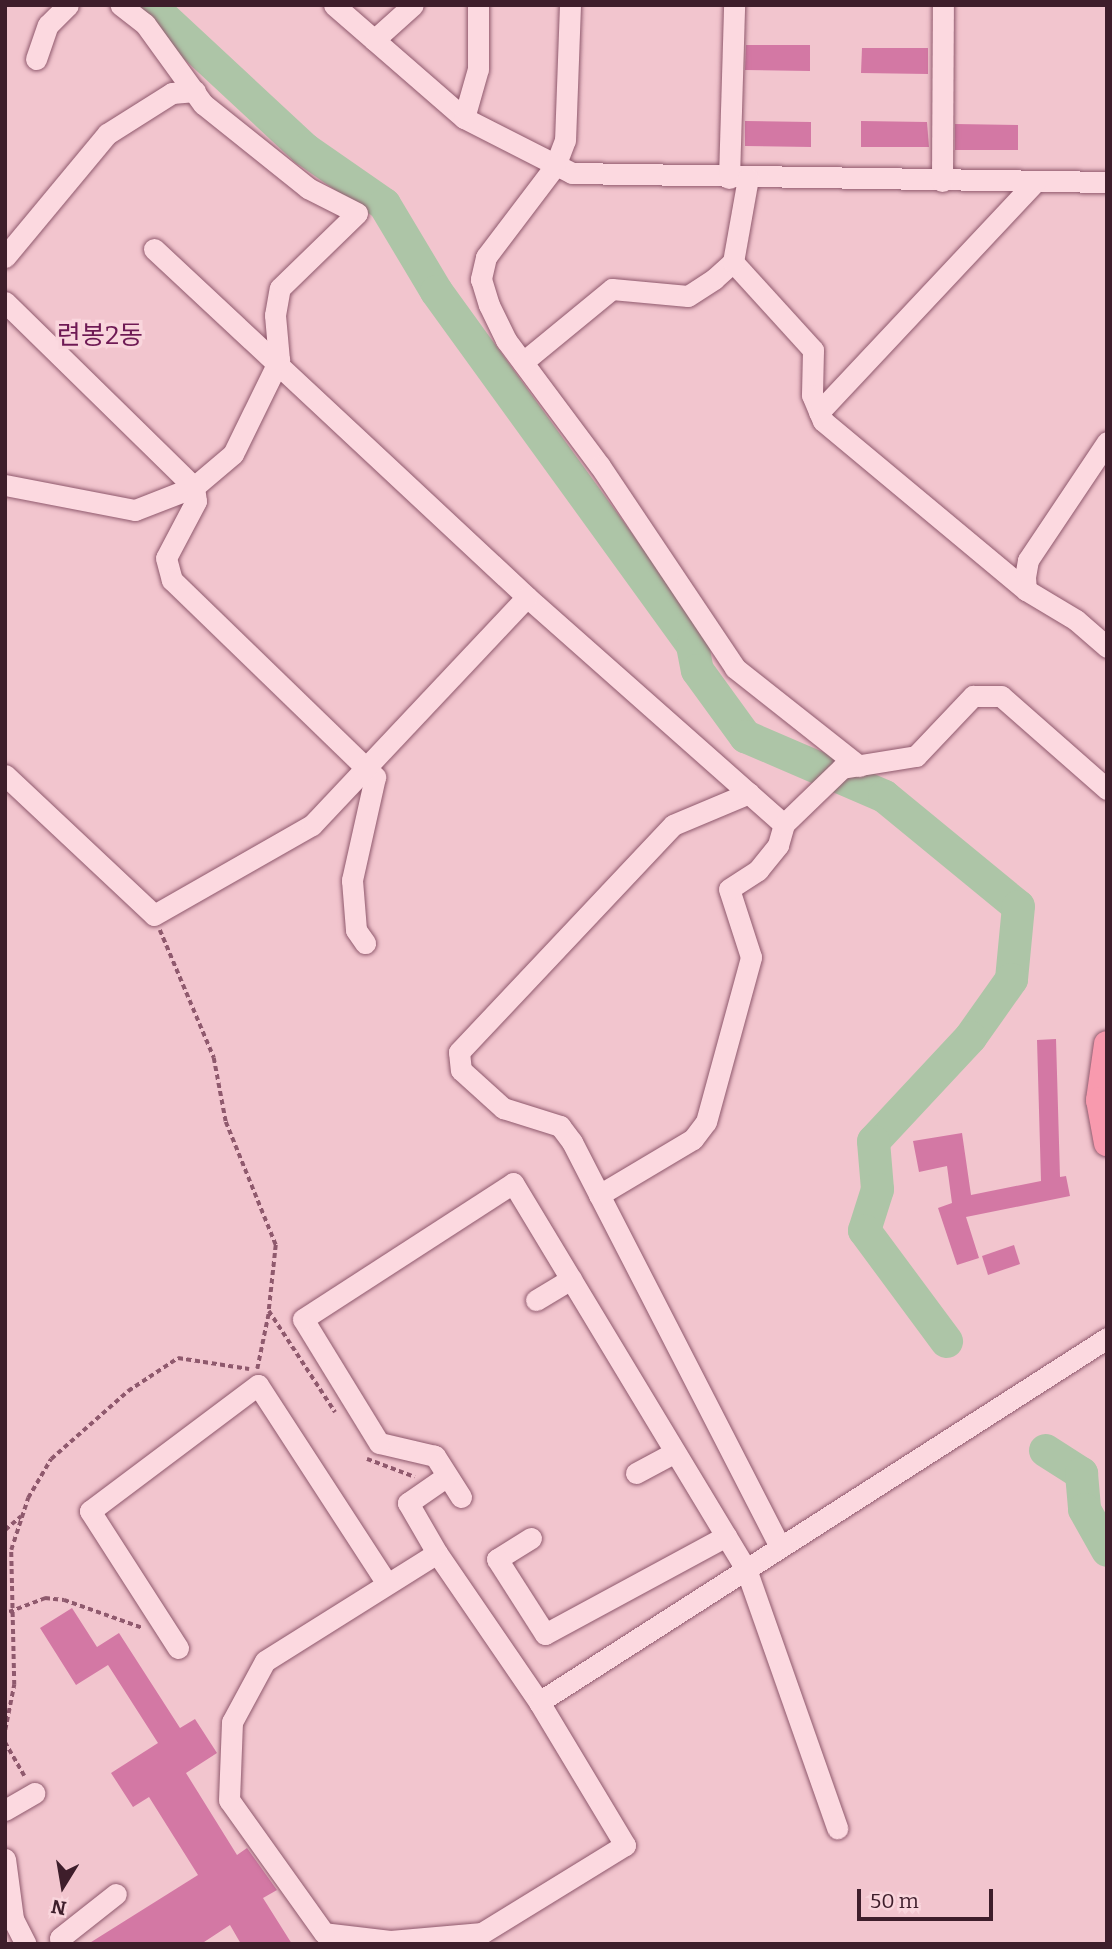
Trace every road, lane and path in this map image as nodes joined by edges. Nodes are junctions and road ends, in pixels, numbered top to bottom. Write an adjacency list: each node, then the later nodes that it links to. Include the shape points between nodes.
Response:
1 (68, 5): 10 (street, via 48,25)
2 (121, 5): 11 (street, via 145,24)
3 (334, 5): 9 (street)
4 (413, 5): 9 (street)
5 (478, 5): 12 (street, via 478,69)
6 (570, 5): 13 (street, via 565,140)
7 (734, 5): 14 (street)
8 (943, 5): 15 (street)
9 (374, 40): 12 (street)
10 (36, 59)
11 (195, 92): 19 (street, via 172,93 107,134); 22 (street, via 298,180 357,213 280,288 275,315)
12 (464, 118): 13 (street)
13 (555, 166): 14 (street, via 572,173); 23 (street, via 495,239 481,279 506,340)
14 (739, 178): 15 (street); 20 (street)
15 (942, 181): 16 (street)
16 (1035, 182): 17 (street); 24 (street)
17 (1107, 182)
18 (154, 249): 22 (street, via 187,285)
19 (5, 257)
20 (733, 262): 23 (street, via 688,296 612,289); 24 (street, via 813,350 812,395)
21 (5, 302): 27 (street)
22 (279, 360): 27 (street, via 233,454); 29 (street)
23 (523, 362): 31 (street, via 735,668)
24 (819, 412): 28 (street, via 823,421)
25 (1107, 442): 28 (street, via 1028,560)
26 (5, 485): 27 (street, via 135,510)
27 (194, 486): 32 (street, via 196,501 166,558 172,580)
28 (1027, 590): 30 (street, via 1076,620)
29 (527, 597): 32 (street); 35 (street)
30 (1107, 647)
31 (850, 767): 34 (street, via 916,756 973,696 1001,695); 36 (street)
32 (367, 768): 37 (street, via 312,825); 38 (street, via 375,777 352,904 356,930)
33 (5, 775): 37 (street)
34 (1107, 789)
35 (749, 793): 36 (street); 41 (street, via 673,825 459,1052 461,1070 502,1108 560,1126)
36 (784, 824): 41 (street, via 778,845 758,870 729,889 751,957 706,1122 693,1139)
37 (154, 915): 44 (path, via 214,1058 226,1122 276,1245)
38 (365, 943)
39 (1107, 1044): 40 (main road, via 1099,1100)
40 (1107, 1143)
41 (598, 1195): 58 (street)
42 (572, 1279): 43 (street); 48 (street); 51 (street, via 513,1183 303,1319 379,1443 435,1456)
43 (536, 1300)
44 (269, 1311): 46 (path); 47 (path)
45 (1107, 1339): 58 (street)
46 (256, 1371)
47 (339, 1418)
48 (675, 1451): 50 (street); 56 (street)
49 (363, 1452): 52 (path, via 371,1464 413,1475)
50 (636, 1474)
51 (447, 1476): 52 (street); 53 (street)
52 (429, 1489): 59 (street, via 408,1503)
53 (461, 1497)
54 (23, 1515): 55 (path)
55 (5, 1530)
56 (726, 1536): 57 (street, via 545,1634 497,1559); 60 (street)
57 (531, 1538)
58 (780, 1547): 60 (street)
59 (437, 1553): 61 (street); 64 (street)
60 (746, 1569): 64 (street); 68 (street)
61 (387, 1584): 63 (street, via 258,1385 90,1511); 71 (street, via 265,1661 233,1722 229,1800 324,1933)
62 (9, 1612): 63 (path, via 45,1598 64,1600)
63 (173, 1640)
64 (539, 1702): 71 (street, via 625,1845 482,1933)
65 (5, 1742): 66 (path)
66 (34, 1793): 67 (street)
67 (5, 1811)
68 (837, 1828)
69 (5, 1859): 72 (street, via 13,1919)
70 (116, 1894): 73 (street, via 60,1938)
71 (390, 1942)
72 (26, 1944)
73 (61, 1944)

